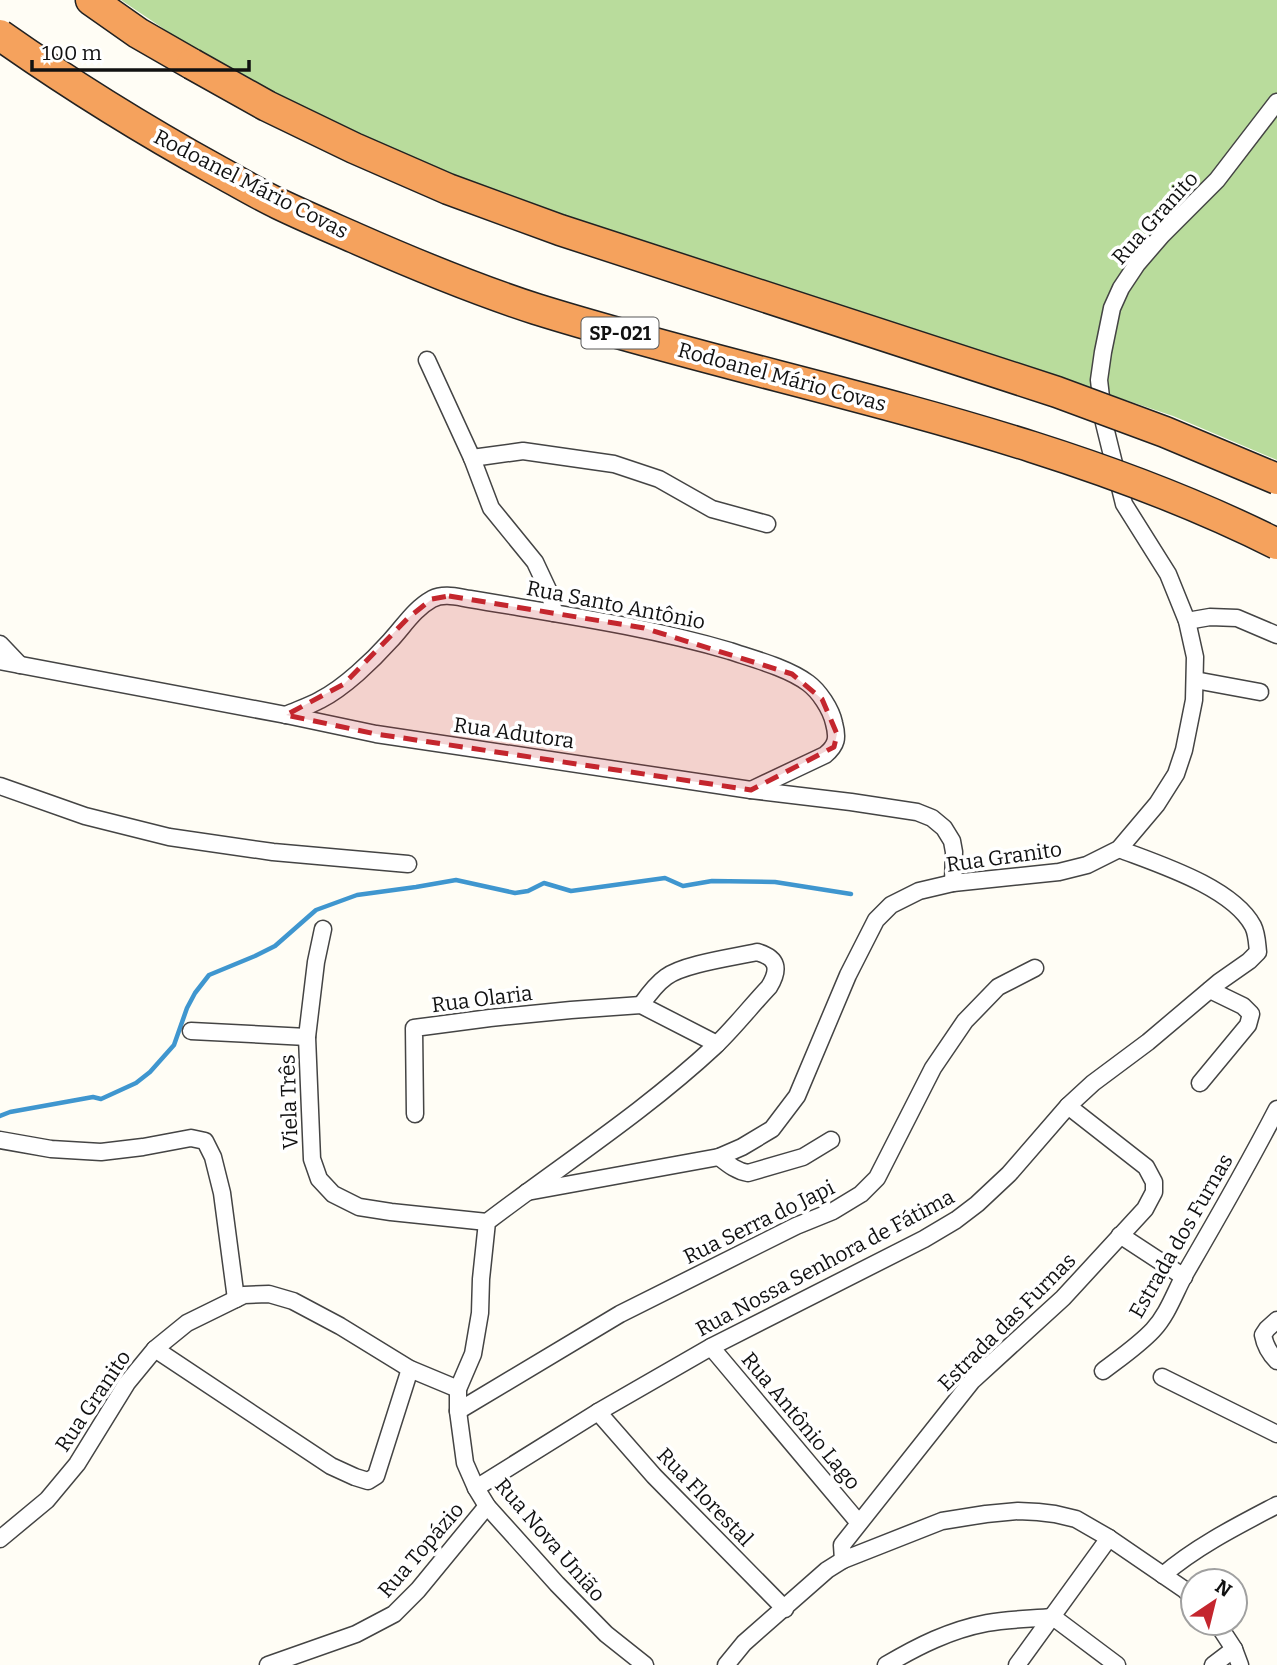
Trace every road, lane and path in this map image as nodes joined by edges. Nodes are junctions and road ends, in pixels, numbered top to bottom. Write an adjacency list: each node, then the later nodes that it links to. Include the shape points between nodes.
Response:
1 (91, 0): 6 (highway, bridge, via 138,33 267,107 448,189 572,234 1057,391)
2 (0, 35): 8 (highway, Rodoanel Mário Covas / SP-021, bridge, via 150,134 278,204 422,268 534,308 1065,457 1163,493)
3 (1277, 102): 10 (street, Rua Granito, via 1217,180 1137,264 1112,308 1103,352 1099,380 1104,423 1124,504 1168,575)
4 (427, 360): 5 (street)
5 (472, 458): 7 (street, via 523,451 614,464 659,479 712,509); 9 (street, via 491,508 535,562)
6 (1277, 479)
7 (767, 524)
8 (1277, 544)
9 (554, 613): 17 (street, Rua Santo Antônio, via 470,599 432,599 344,684); 19 (street, Rua Santo Antônio, via 690,639 749,657 810,684 833,717 834,747)
10 (1187, 621): 11 (street, via 1237,618); 15 (street, Rua Granito)
11 (1277, 635)
12 (0, 644): 14 (street)
13 (0, 661): 14 (street, Rua Adutora)
14 (20, 665): 17 (street, Rua Adutora)
15 (1195, 680): 16 (street); 20 (street, Rua Granito, via 1191,723 1176,774)
16 (1260, 692)
17 (286, 715): 19 (street, Rua Adutora, via 376,734)
18 (0, 786): 21 (street, via 85,816 169,837)
19 (751, 790): 22 (street, Rua Adutora, via 901,809 932,818 952,841)
20 (1119, 849): 22 (street, Rua Granito, via 1059,872); 25 (street, Rua Nossa Senhora de Fátima, via 1199,880 1226,898 1252,925 1258,952)
21 (408, 864)
22 (953, 883): 36 (street, Rua Granito, via 919,891 891,905 876,920 797,1096 772,1129)
23 (323, 929): 28 (street, Viela Três)
24 (1035, 968): 50 (street, Rua Serra do Japi, via 998,987 965,1021 933,1069 877,1178 861,1194 620,1314)
25 (1210, 990): 30 (street, via 1251,1014 1248,1025); 31 (street, Rua Nossa Senhora de Fátima)
26 (640, 1005): 29 (street); 29 (street, via 668,975 757,952 765,954 775,965 774,978); 33 (street, Rua Olaria, via 414,1028)
27 (191, 1031): 28 (street)
28 (307, 1037): 38 (street, Viela Três, via 312,1159 319,1179 333,1194 359,1207)
29 (717, 1044): 37 (street)
30 (1200, 1083)
31 (1068, 1105): 39 (street, Estrada das Furnas, via 1146,1167 1154,1182 1145,1209); 43 (street, Rua Nossa Senhora de Fátima, via 1009,1174 956,1220)
32 (1277, 1109): 40 (street, Estrada dos Furnas)
33 (415, 1114)
34 (0, 1140): 41 (street, via 101,1152 191,1138 205,1141 224,1207)
35 (831, 1140): 36 (street, via 803,1157 748,1173)
36 (719, 1157): 37 (street, Rua Granito)
37 (527, 1192): 38 (street)
38 (487, 1222): 49 (street, Rua Nova União, via 473,1354)
39 (1120, 1235): 40 (street); 56 (street, Estrada das Furnas, via 1063,1298 972,1381)
40 (1184, 1277): 47 (street, Estrada dos Furnas, via 1155,1328)
41 (236, 1298): 44 (street, Rua Granito, via 187,1323); 46 (street, Rua Granito, via 269,1294 293,1301)
42 (1277, 1320): 45 (street, via 1263,1335)
43 (711, 1347): 51 (street, Rua Nossa Senhora de Fátima); 56 (street, Rua Antônio Lago)
44 (155, 1349): 46 (street, via 331,1466 368,1481 376,1476); 58 (street, Rua Granito, via 127,1383 77,1464 47,1500)
45 (1277, 1362)
46 (410, 1369): 49 (street, Rua Granito)
47 (1103, 1371)
48 (1162, 1377): 52 (street)
49 (458, 1390): 50 (street, Rua Nova União)
50 (458, 1411): 53 (street, Rua Nova União, via 466,1463)
51 (598, 1412): 53 (street, Rua Nossa Senhora de Fátima); 62 (street, Rua Florestal, via 654,1476)
52 (1277, 1434)
53 (476, 1488): 55 (street, Rua Nova União)
54 (1277, 1505): 60 (street, via 1211,1540)
55 (487, 1506): 66 (street, Rua Topázio, via 394,1614 356,1634); 67 (street, Rua Nova União, via 598,1626)
56 (859, 1523): 59 (street, Estrada das Furnas, via 842,1545)
57 (1109, 1538): 59 (street, via 1076,1520 1018,1511 942,1521); 60 (street); 63 (street)
58 (0, 1539)
59 (844, 1560): 62 (street)
60 (1163, 1575): 61 (street)
61 (1179, 1586)
62 (785, 1608): 68 (street)
63 (1053, 1617): 69 (street, via 988,1623 953,1632); 70 (street); 71 (street)
64 (1226, 1637): 65 (street)
65 (1234, 1649): 72 (street); 73 (street)
66 (268, 1665)
67 (645, 1665)
68 (726, 1665)
69 (886, 1665)
70 (1017, 1665)
71 (1117, 1665)
72 (1213, 1665)
73 (1240, 1665)

